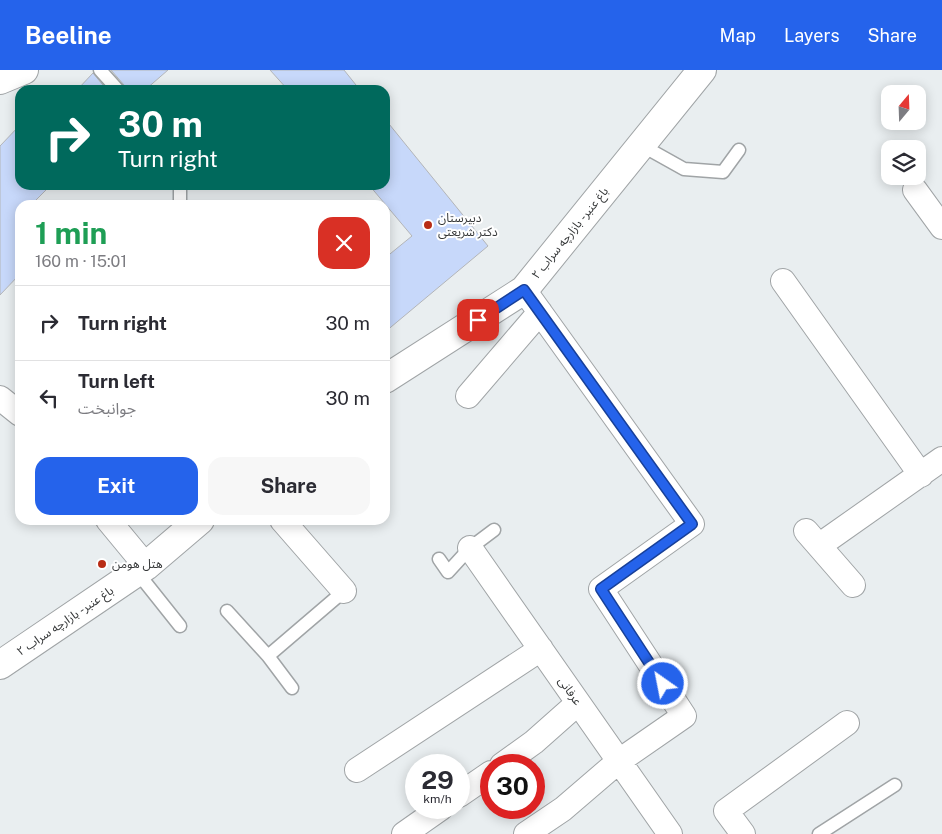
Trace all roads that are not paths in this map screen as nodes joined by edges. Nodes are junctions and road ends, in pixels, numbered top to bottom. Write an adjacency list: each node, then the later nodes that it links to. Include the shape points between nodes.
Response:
1 (5, 70): 5 (street)
2 (24, 70): 6 (street)
3 (100, 70): 7 (lane)
4 (702, 70): 8 (street, باغ عنبر - بازارچه سراب ۲)
5 (0, 75)
6 (0, 80)
7 (114, 85)
8 (641, 145): 9 (lane, via 684,169 723,172); 13 (street, باغ عنبر - بازارچه سراب ۲)
9 (740, 150)
10 (915, 190): 11 (street)
11 (942, 227)
12 (783, 281): 20 (street)
13 (524, 290): 14 (street); 15 (street, باغ عنبر - بازارچه سراب ۲)
14 (540, 312): 16 (street); 39 (street, via 692,524 601,589 684,716)
15 (390, 377)
16 (468, 396)
17 (0, 398): 18 (street)
18 (15, 410)
19 (942, 459): 20 (street)
20 (921, 475): 28 (street, via 813,538)
21 (111, 525): 27 (street)
22 (194, 525): 27 (street, باغ عنبر - بازارچه سراب ۲)
23 (286, 525): 29 (street)
24 (494, 530): 25 (lane)
25 (470, 548): 26 (lane, via 448,572); 32 (street, عرفانی)
26 (440, 559)
27 (141, 569): 31 (lane); 34 (street, باغ عنبر - بازارچه سراب ۲)
28 (853, 585)
29 (344, 591): 33 (lane)
30 (227, 611): 33 (lane)
31 (180, 626)
32 (541, 649): 36 (street, عرفانی); 40 (street)
33 (268, 656): 35 (lane)
34 (0, 665)
35 (292, 688)
36 (578, 703): 38 (street); 39 (street, عرفانی)
37 (847, 724): 46 (street, via 726,810)
38 (517, 754)
39 (619, 761): 44 (street); 45 (street, عرفانی)
40 (358, 770)
41 (895, 785): 47 (lane)
42 (426, 819): 43 (street)
43 (404, 834)
44 (526, 834)
45 (670, 834)
46 (743, 834)
47 (819, 834)

